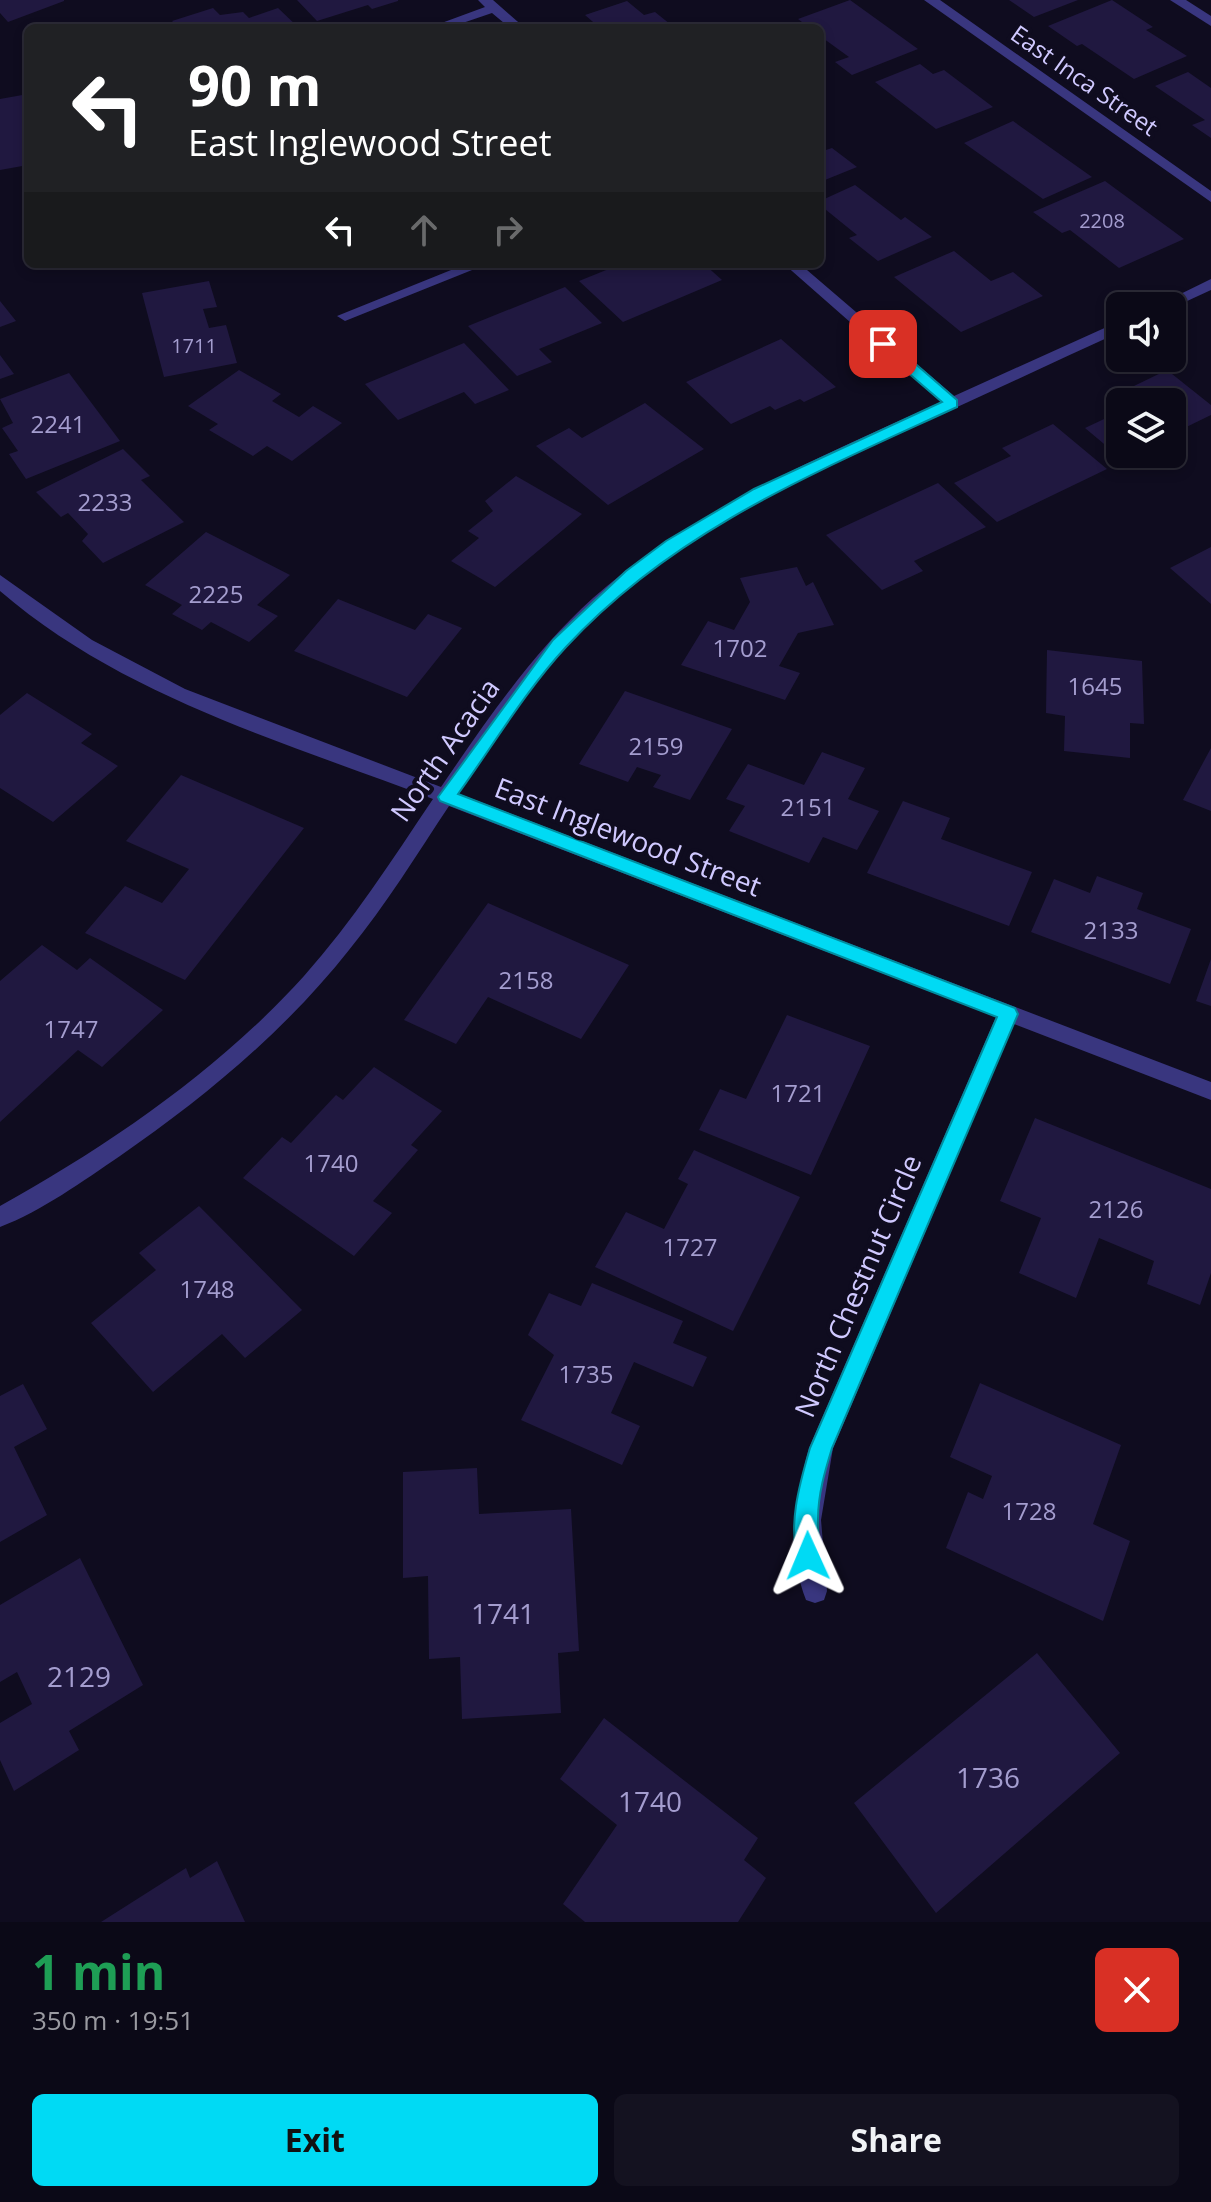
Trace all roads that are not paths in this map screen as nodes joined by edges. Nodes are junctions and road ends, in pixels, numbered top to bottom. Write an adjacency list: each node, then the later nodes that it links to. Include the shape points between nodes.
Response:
1 (931, 0): 7 (street, East Inca Street)
2 (1177, 0): 4 (street)
3 (490, 4): 5 (street); 6 (street)
4 (1211, 22)
5 (444, 24)
6 (513, 24)
7 (1211, 198)
8 (470, 268): 12 (street)
9 (796, 268): 14 (street)
10 (1211, 284): 11 (street)
11 (1186, 296)
12 (345, 316)
13 (1106, 332): 14 (street, North Acacia)
14 (952, 403): 16 (street, North Acacia, via 759,492 632,575 559,644)
15 (0, 581): 16 (street, East Inglewood Street, via 63,631 179,694)
16 (446, 797): 17 (street, East Inglewood Street); 19 (street, North Acacia, via 342,945 265,1026 126,1139)
17 (1008, 1014): 18 (street, East Inglewood Street); 20 (street, North Chestnut Circle, via 821,1448 807,1518)
18 (1211, 1091)
19 (0, 1217)
20 (815, 1591)

